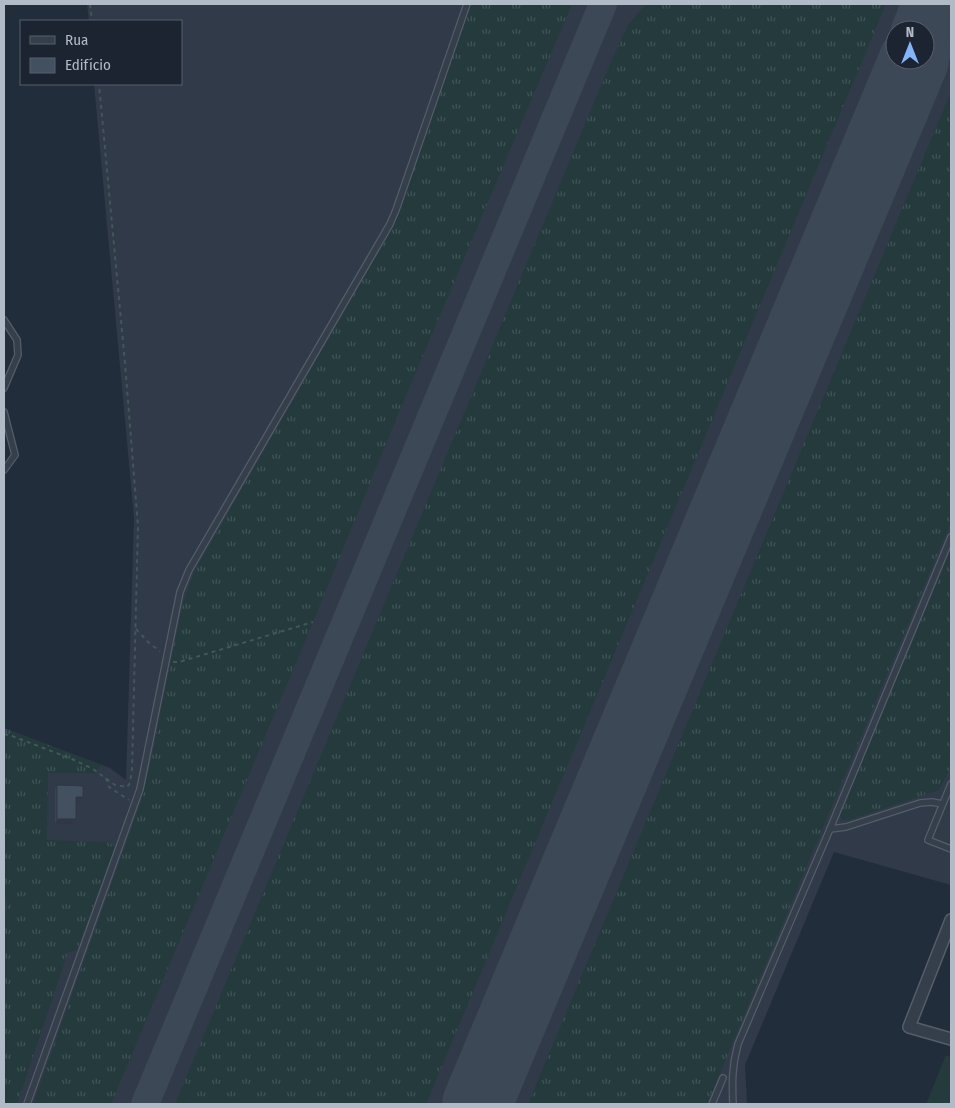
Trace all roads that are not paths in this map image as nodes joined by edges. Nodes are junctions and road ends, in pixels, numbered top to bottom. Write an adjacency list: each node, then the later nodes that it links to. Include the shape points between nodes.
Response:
1 (467, 4): 14 (lane, via 390,224 189,570 180,592 140,789)
2 (4, 320): 3 (lane, via 17,340 18,356)
3 (4, 388)
4 (4, 412): 5 (lane, via 16,455)
5 (4, 470)
6 (951, 537): 9 (lane)
7 (951, 784): 8 (lane)
8 (942, 804): 9 (lane, via 920,803 846,827); 10 (lane, via 928,840)
9 (830, 829): 16 (lane, via 738,1044 732,1072)
10 (951, 849)
11 (951, 920): 12 (street, via 909,1027)
12 (951, 1039)
13 (723, 1078): 15 (lane)
14 (27, 1104)
15 (712, 1104)
16 (733, 1104)

